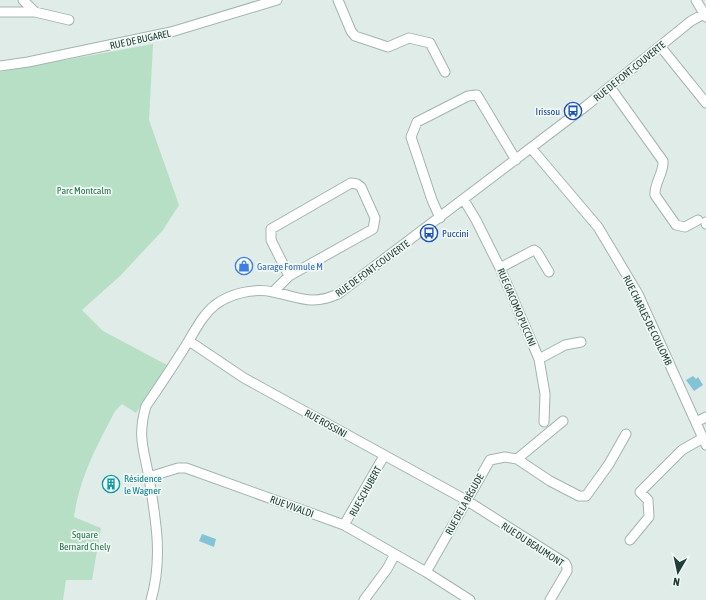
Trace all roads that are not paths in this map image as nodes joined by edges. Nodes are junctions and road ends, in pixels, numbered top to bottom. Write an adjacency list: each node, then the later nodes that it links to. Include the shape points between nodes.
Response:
1 (23, 0): 6 (street)
2 (278, 0): 10 (street, RUE DE BUGAREL, via 172,32)
3 (338, 0): 11 (street, via 355,36 388,47 409,38 430,43)
4 (696, 0): 7 (street)
5 (0, 12): 6 (street)
6 (35, 12): 8 (street)
7 (705, 15): 9 (street, RUE DE FONT-COUVERTE)
8 (69, 20)
9 (660, 46): 12 (street, RUE DE FONT-COUVERTE); 13 (street)
10 (0, 66)
11 (445, 72)
12 (610, 87): 14 (street, RUE DE FONT-COUVERTE); 18 (street, via 663,162 664,166 654,190 655,195 676,225 685,227)
13 (706, 103)
14 (531, 148): 15 (street, RUE DE FONT-COUVERTE); 29 (street, RUE CHARLES DE COULOMB, via 598,227 636,291)
15 (516, 160): 16 (street, RUE DE FONT-COUVERTE); 17 (street, via 477,95 468,96 417,122 412,137)
16 (464, 200): 17 (street, RUE DE FONT-COUVERTE); 19 (street, RUE GIACOMO PUCCINI)
17 (440, 218): 22 (street, RUE DE FONT-COUVERTE, via 338,294 327,299 306,300)
18 (703, 222)
19 (500, 268): 20 (street, via 534,250); 25 (street, RUE GIACOMO PUCCINI)
20 (549, 272)
21 (289, 276): 21 (street, via 373,229 375,218 361,187 351,183 271,229 271,240); 22 (street)
22 (273, 292): 23 (street, RUE DE FONT-COUVERTE, via 259,290 224,300 206,314)
23 (189, 340): 32 (street, RUE ROSSINI, via 244,378); 34 (street, RUE DE FONT-COUVERTE, via 146,406 141,439)
24 (581, 342): 25 (street, via 565,345)
25 (539, 359): 28 (street, RUE GIACOMO PUCCINI, via 545,394)
26 (706, 417): 29 (street)
27 (563, 421): 33 (street)
28 (544, 422)
29 (696, 422): 31 (street, RUE CHARLES DE COULOMB)
30 (626, 434): 33 (street, via 586,496 579,496 550,481)
31 (704, 442): 37 (street, via 682,450 640,492 648,500 649,517)
32 (384, 456): 35 (street, RUE ROSSINI); 36 (street, RUE SCHUBERT)
33 (517, 459): 35 (street, RUE DE LA BÉGUDE, via 505,456 490,460)
34 (149, 477): 36 (street, RUE VIVALDI, via 186,468); 40 (street, RUE DE FONT-COUVERTE, via 158,543 157,576)
35 (466, 500): 39 (street, RUE DE LA BÉGUDE); 43 (street, RUE DU BEAUMONT, via 565,563 567,571)
36 (344, 525): 38 (street, RUE VIVALDI)
37 (630, 540)
38 (394, 556): 39 (street, RUE VIVALDI); 41 (street)
39 (426, 572): 42 (street, RUE VIVALDI)
40 (151, 600)
41 (364, 600)
42 (470, 600)
43 (550, 600)

